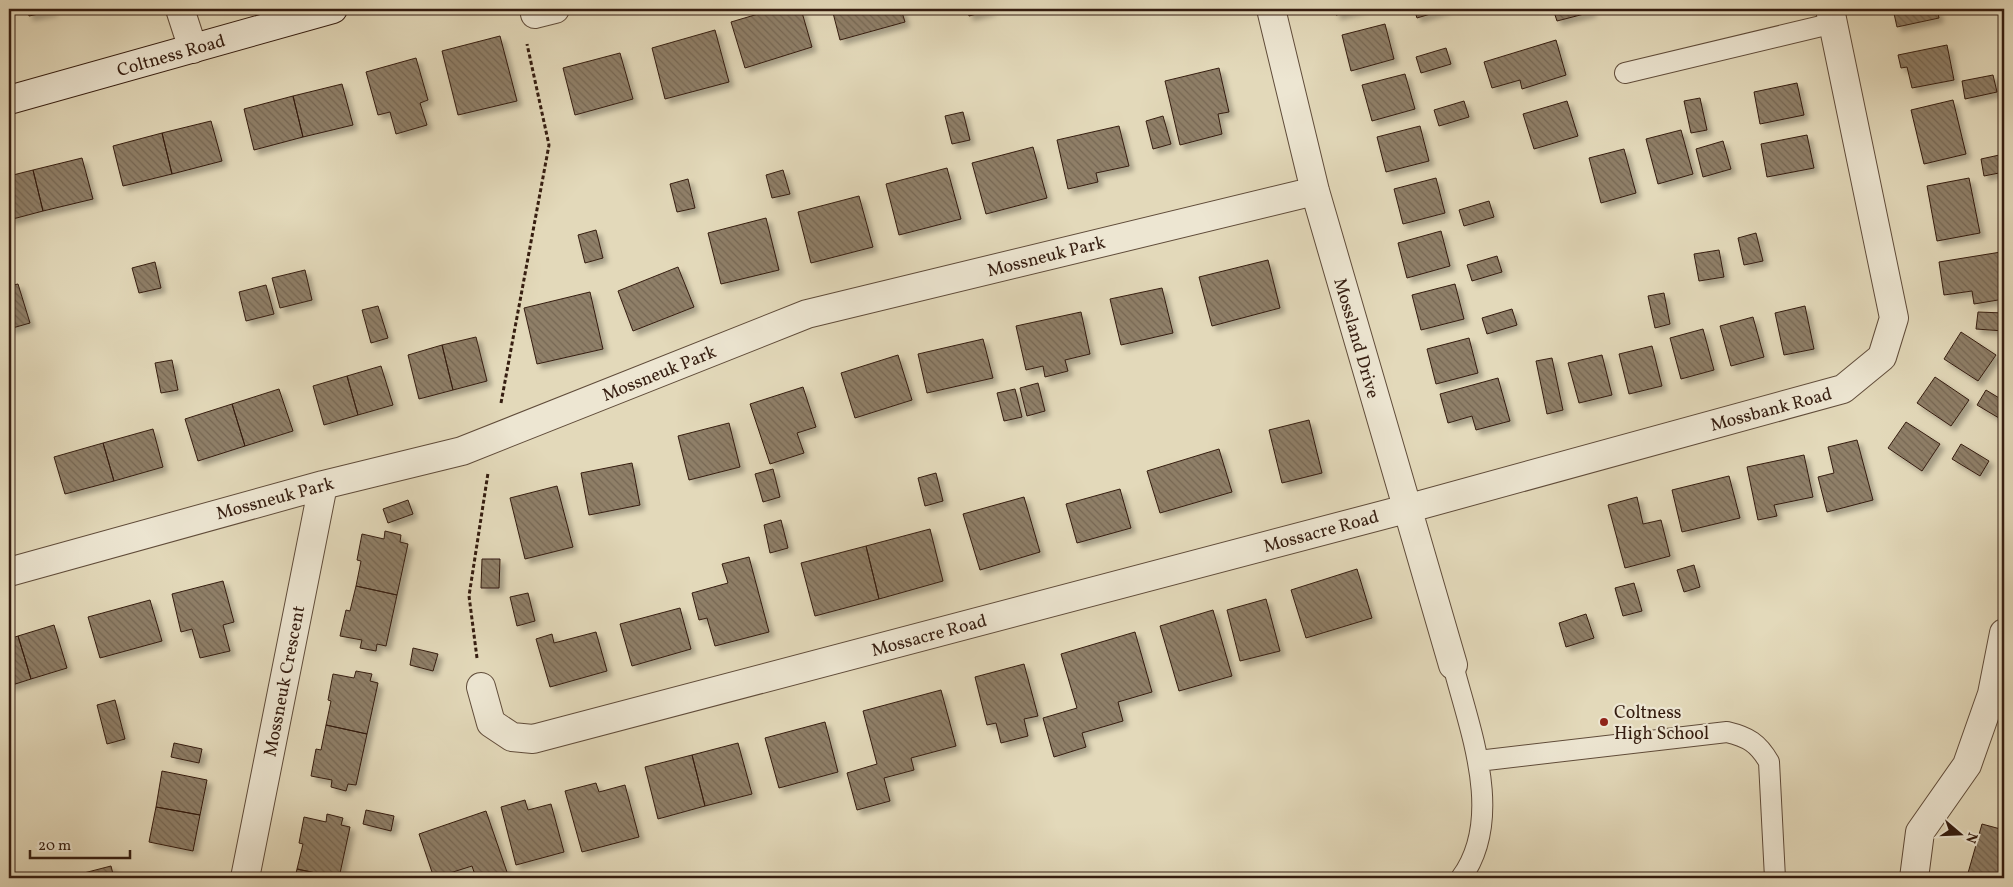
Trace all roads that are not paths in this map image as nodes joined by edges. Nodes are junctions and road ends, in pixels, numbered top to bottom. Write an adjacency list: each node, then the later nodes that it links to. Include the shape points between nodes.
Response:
1 (180, 9): 5 (street)
2 (333, 9): 5 (street, Coltness Road)
3 (1271, 9): 8 (street, Mossland Drive)
4 (1832, 16): 6 (lane, Mossbank Road); 10 (street, Mossbank Road, via 1894,318 1882,358 1843,389)
5 (193, 49): 7 (street, Coltness Road)
6 (1625, 73)
7 (9, 100)
8 (1315, 191): 9 (street, Mossneuk Park, via 807,314 462,451); 10 (street, Mossland Drive)
9 (324, 485): 11 (street, Mossneuk Park); 16 (street, Mossneuk Crescent)
10 (1406, 509): 13 (street, Mossland Drive); 14 (street, Mossacre Road, via 533,739 512,737 490,723)
11 (9, 572)
12 (2004, 633): 19 (street, via 1992,694 1967,765 1920,832)
13 (1453, 665): 15 (lane)
14 (481, 687)
15 (1478, 761): 17 (lane, via 1483,808 1480,839 1471,865); 18 (lane, via 1728,732 1744,736 1761,749 1769,762)
16 (245, 878)
17 (1461, 878)
18 (1775, 878)
19 (1914, 878)

